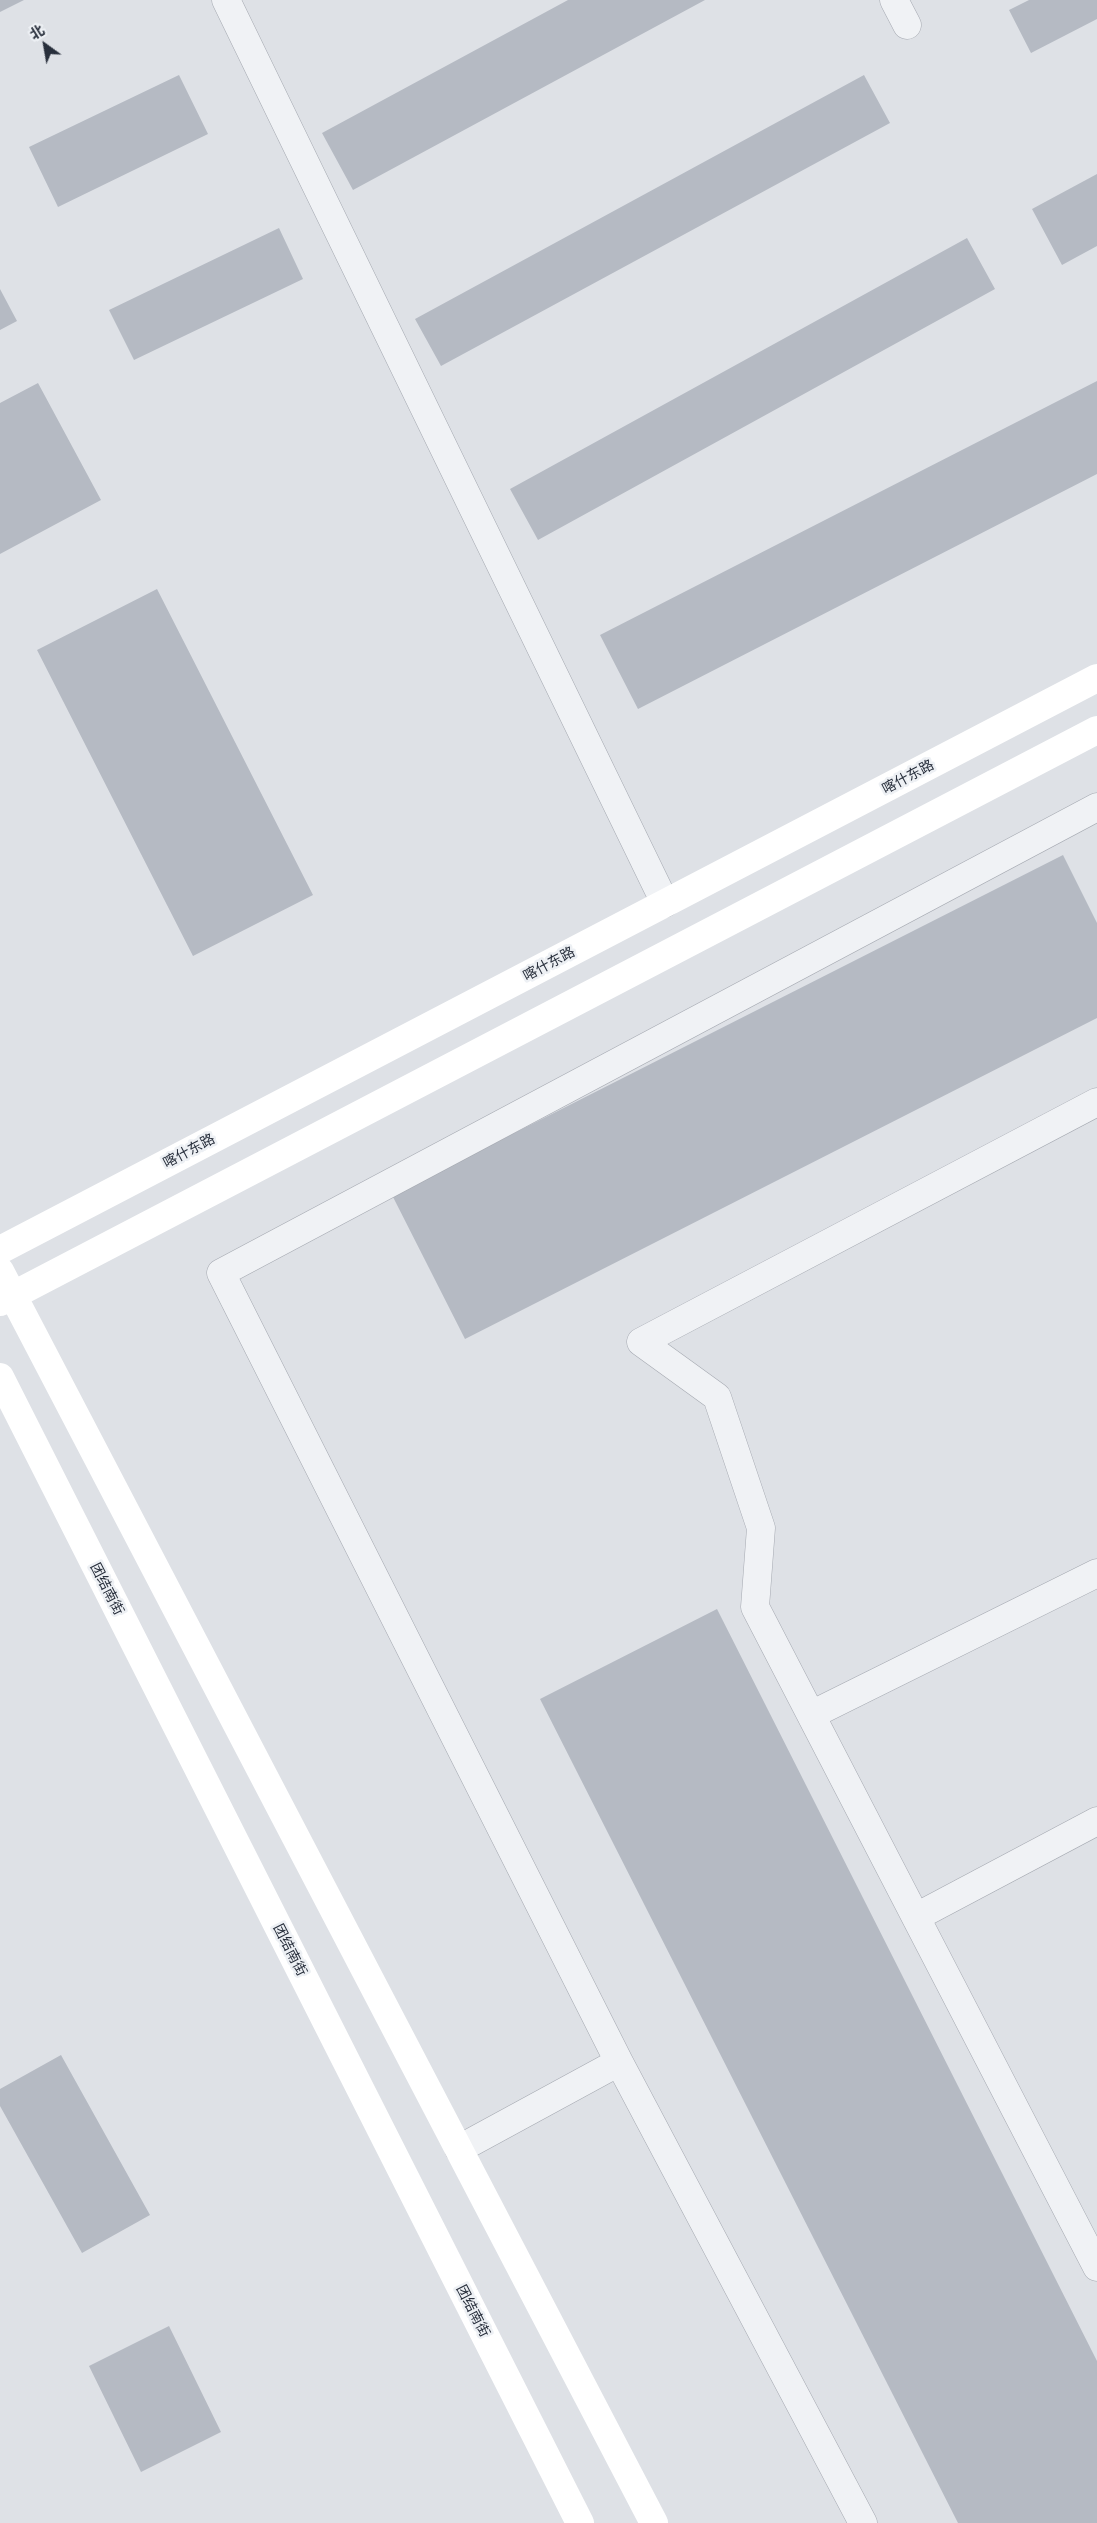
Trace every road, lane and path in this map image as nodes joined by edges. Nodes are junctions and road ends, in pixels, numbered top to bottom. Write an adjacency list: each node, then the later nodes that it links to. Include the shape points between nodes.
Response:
1 (226, 0): 7 (street)
2 (894, 0): 3 (street)
3 (908, 25)
4 (1097, 678): 7 (main road, 喀什东路)
5 (1095, 737): 11 (main road)
6 (1097, 807): 17 (street, via 221,1273)
7 (665, 903): 9 (main road, 喀什东路)
8 (1097, 1102): 14 (street, via 641,1342 717,1397 761,1528 755,1607)
9 (0, 1250)
10 (0, 1271): 11 (main road)
11 (6, 1298): 18 (main road)
12 (0, 1377): 20 (main road, 团结南街)
13 (1097, 1573): 14 (street)
14 (811, 1715): 16 (street)
15 (1097, 1821): 16 (street)
16 (916, 1917): 19 (street)
17 (619, 2062): 18 (street); 22 (street)
18 (459, 2149): 21 (main road)
19 (1097, 2266)
20 (580, 2523)
21 (654, 2523)
22 (863, 2523)

